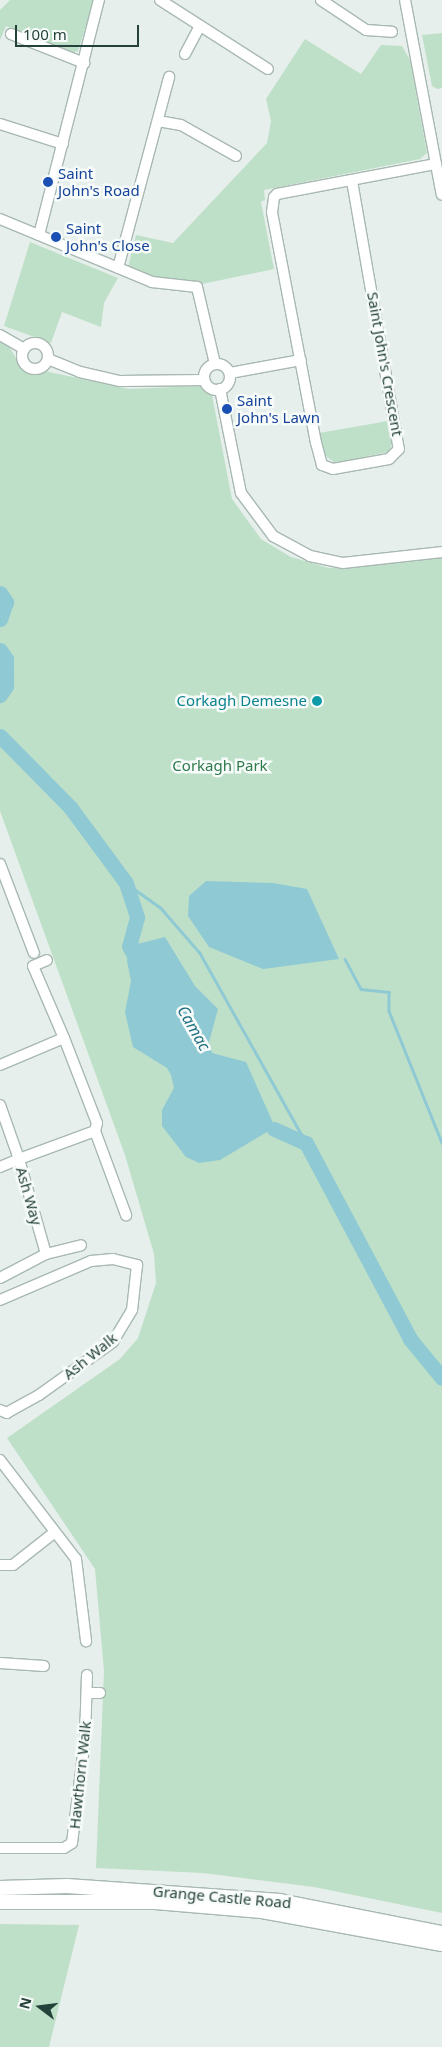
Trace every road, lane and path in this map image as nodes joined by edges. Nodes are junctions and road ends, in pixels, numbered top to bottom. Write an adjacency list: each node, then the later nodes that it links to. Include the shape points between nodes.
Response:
1 (100, 0): 9 (street)
2 (160, 0): 5 (street)
3 (321, 0): 6 (street, via 366,30)
4 (405, 0): 16 (street)
5 (200, 26): 8 (street); 10 (street)
6 (392, 32)
7 (11, 34): 9 (street)
8 (185, 54)
9 (84, 63): 14 (street)
10 (268, 70)
11 (169, 77): 12 (street)
12 (158, 121): 15 (street, via 181,125); 21 (street)
13 (0, 124): 14 (street)
14 (63, 144): 20 (street)
15 (236, 156)
16 (436, 164): 17 (street, Saint John's Crescent); 18 (street)
17 (352, 181): 25 (street, Saint John's Crescent, via 274,197 272,212); 25 (street, Saint John's Crescent, via 398,433 396,454 333,469 322,465)
18 (442, 195)
19 (0, 219): 20 (street)
20 (39, 235): 21 (street)
21 (118, 268): 26 (street, via 160,284 197,287)
22 (0, 335): 23 (street)
23 (24, 349): 24 (street, via 38,343 45,347); 24 (street, via 22,357 29,367 41,367)
24 (48, 359): 28 (street, via 80,372 120,381)
25 (301, 360): 27 (street)
26 (215, 364): 27 (street); 28 (street, via 205,372)
27 (230, 373): 29 (street, via 229,382)
28 (204, 380): 29 (street)
29 (220, 390): 30 (street, via 241,493 273,536 310,556 343,563)
30 (442, 552)
31 (0, 864): 32 (street)
32 (34, 953)
33 (47, 960): 34 (street, via 33,966)
34 (64, 1038): 35 (street); 37 (street, via 97,1123)
35 (0, 1065)
36 (0, 1105): 38 (street)
37 (96, 1131): 38 (street, Ash Way); 40 (street)
38 (19, 1159): 39 (street); 42 (street, Ash Way)
39 (0, 1167)
40 (126, 1215)
41 (81, 1245): 42 (street)
42 (46, 1254): 43 (street)
43 (0, 1278)
44 (0, 1300): 45 (street, Ash Walk, via 91,1261 128,1260 138,1273 132,1310 113,1342 39,1395)
45 (1, 1412)
46 (0, 1460): 47 (street)
47 (55, 1532): 48 (street, via 13,1565); 49 (street, via 79,1567 91,1628)
48 (0, 1565)
49 (86, 1641)
50 (0, 1663): 51 (street)
51 (44, 1666)
52 (87, 1675): 53 (street, Hawthorn Walk)
53 (87, 1693): 54 (street); 55 (street, Hawthorn Walk, via 72,1843 64,1848)
54 (100, 1693)
55 (0, 1848)
56 (0, 1888): 58 (main road, Grange Castle Road, via 96,1888 280,1901)
57 (0, 1902): 59 (main road, Grange Castle Road, via 155,1902 262,1911)
58 (442, 1933)
59 (442, 1944)

